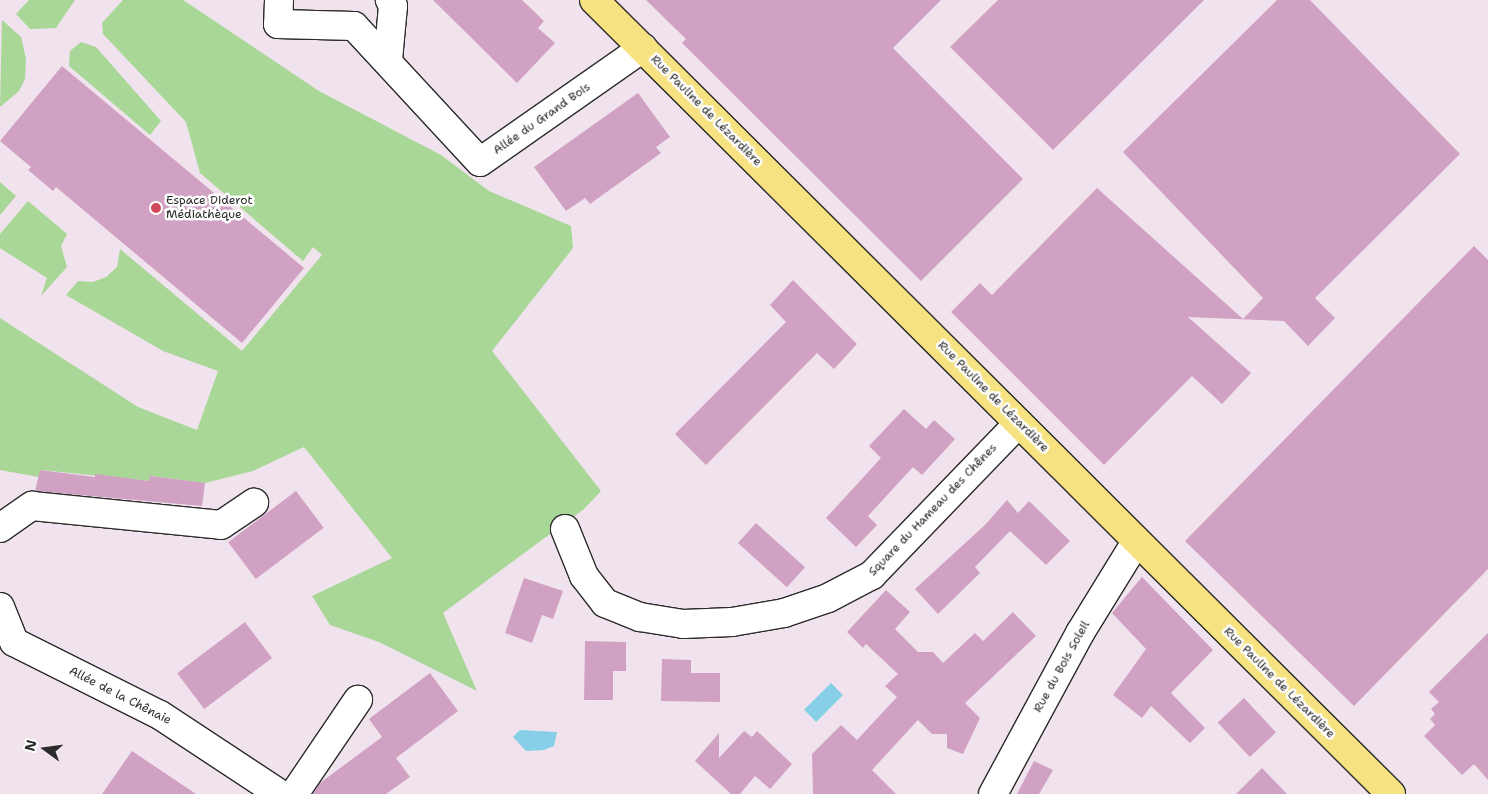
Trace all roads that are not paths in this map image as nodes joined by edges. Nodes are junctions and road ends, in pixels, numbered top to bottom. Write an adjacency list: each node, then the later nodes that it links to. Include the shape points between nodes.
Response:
1 (279, 0): 5 (street, Allée du Grand Bois, via 278,24 354,26)
2 (390, 0): 5 (street, via 393,6)
3 (594, 0): 4 (main road, Rue Pauline de Lézardière)
4 (643, 48): 5 (street, Allée du Grand Bois, via 480,162); 6 (main road, Rue Pauline de Lézardière)
5 (388, 60)
6 (1019, 423): 9 (street, Square du Hameau des Chênes, via 872,575 828,598 784,613 732,622 683,624 640,617 606,603 584,576); 10 (main road, Rue Pauline de Lézardière)
7 (254, 503): 8 (street, via 220,525 32,506)
8 (0, 528)
9 (564, 530)
10 (1136, 542): 15 (street, Rue du Bois Soleil, via 1080,633); 16 (main road, Rue Pauline de Lézardière)
11 (0, 607): 13 (street, Allée de la Chênaie, via 14,642 160,715)
12 (358, 700): 14 (street)
13 (280, 794)
14 (294, 794)
15 (993, 794)
16 (1391, 794)

